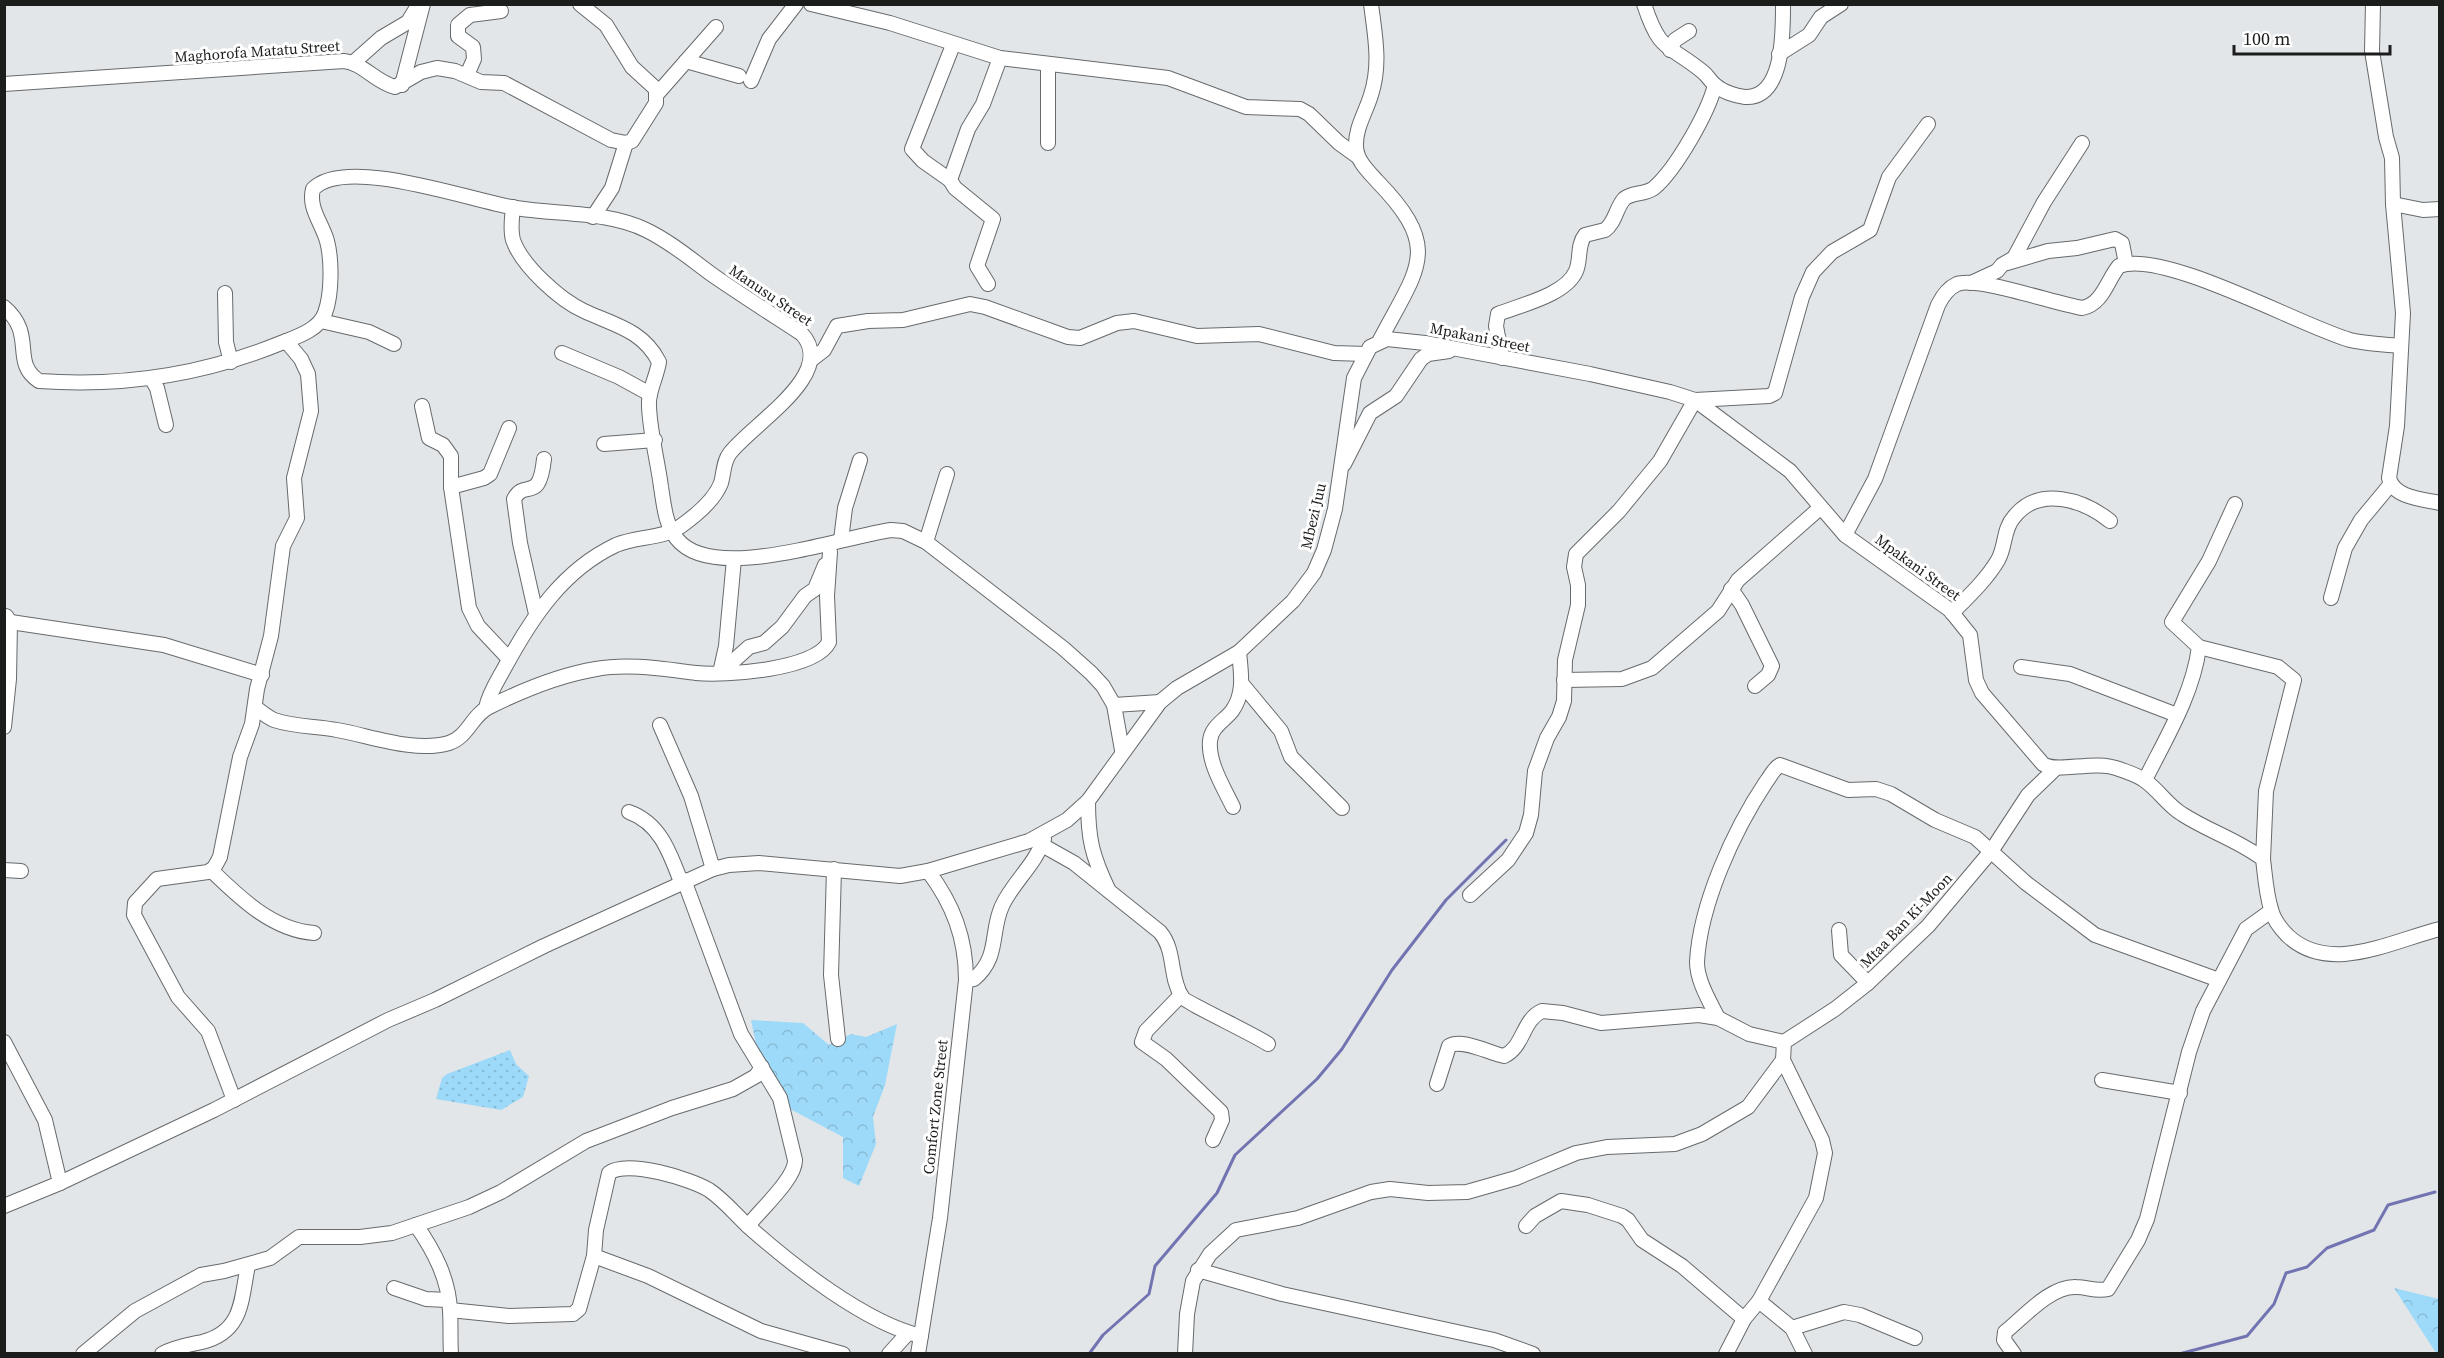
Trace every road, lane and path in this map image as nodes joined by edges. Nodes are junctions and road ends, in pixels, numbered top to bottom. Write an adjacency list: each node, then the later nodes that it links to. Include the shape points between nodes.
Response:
1 (421, 4): 17 (street, via 408,22 381,38); 22 (street)
2 (580, 4): 24 (street, via 606,25 632,67)
3 (796, 4): 18 (street, via 745,79)
4 (811, 4): 13 (street)
5 (1371, 4): 29 (street, via 1378,67 1356,138)
6 (1644, 4): 14 (street, via 1657,37)
7 (1783, 4): 15 (street)
8 (1841, 4): 15 (street, via 1821,17 1809,35)
9 (2373, 4): 31 (street, via 2372,51 2392,158)
10 (501, 11): 20 (street, via 470,15 458,25 458,36 473,47 474,59)
11 (716, 27): 18 (street)
12 (1689, 31): 14 (street, via 1675,40)
13 (953, 45): 16 (street); 30 (street, via 912,149)
14 (1670, 50): 23 (street, via 1700,69)
15 (1779, 54): 23 (street, via 1773,81 1755,97 1740,96)
16 (1000, 58): 19 (street); 30 (street)
17 (354, 62): 21 (street, Maghorofa Matatu Street); 22 (street, Maghorofa Matatu Street, via 386,85)
18 (686, 62): 24 (street)
19 (1048, 65): 26 (street); 29 (street, via 1168,78 1246,107 1300,109)
20 (467, 75): 22 (street, via 429,69); 27 (street, via 481,82 510,85 611,140)
21 (4, 84)
22 (402, 85)
23 (1715, 85): 49 (street, via 1708,108 1662,179 1650,190 1623,200 1605,230 1590,232 1581,240 1573,277 1535,300 1498,314 1496,326)
24 (657, 93): 27 (street, via 656,103 637,137)
25 (1928, 124): 54 (street, via 1889,177 1870,230 1832,252 1813,272 1802,297 1775,393)
26 (1048, 142)
27 (626, 143): 34 (street, via 612,188)
28 (2082, 143): 36 (street, via 2013,258)
29 (1358, 156): 42 (street, via 1401,205 1419,242 1414,274)
30 (950, 180): 38 (street, via 993,219 977,266)
31 (2393, 204): 33 (street); 45 (street, via 2403,313)
32 (513, 207): 34 (street, Manusu Street); 41 (street, Manusu Street, via 392,179 338,178 318,183 311,197 329,251 327,305); 53 (street, via 513,239 537,273 570,304 628,329 649,346 659,362)
33 (2439, 209)
34 (593, 217): 50 (street, Manusu Street, via 624,221 674,247 802,334 809,342)
35 (2126, 264): 36 (street, via 2122,243 2115,239 2048,251); 37 (street, via 2113,273 2101,296 2090,307 2082,308); 45 (street, via 2143,264 2181,274 2349,339)
36 (2002, 265): 37 (street)
37 (1971, 283): 71 (street, via 1958,284 1945,293 1938,305 1875,479)
38 (988, 284)
39 (225, 293): 51 (street, via 226,342)
40 (4, 307): 52 (street, via 22,327 24,364 39,381)
41 (321, 321): 43 (street); 44 (street, via 369,332)
42 (1380, 340): 46 (street, Mpakani Street, via 1408,340); 48 (street)
43 (286, 341): 51 (street); 86 (street, via 308,374 311,411 294,478 297,518 283,546 276,609)
44 (393, 344)
45 (2400, 346): 64 (street)
46 (1457, 349): 49 (street, Mpakani Street); 63 (street, via 1425,356 1396,396 1370,413)
47 (562, 353): 53 (street)
48 (1366, 354): 50 (street, via 1334,353 1259,334 1197,336 1134,321 1117,323 1080,338 1068,337 970,304 903,320 837,326 824,350); 63 (street, Mbezi Juu, via 1350,394)
49 (1502, 358): 54 (street, Mpakani Street, via 1628,382)
50 (811, 360): 70 (street, via 797,387 728,456 717,491)
51 (231, 362): 52 (street)
52 (151, 378): 56 (street, via 158,388)
53 (650, 394): 58 (street, via 649,417)
54 (1695, 400): 68 (street, Mpakani Street, via 1790,471); 87 (street, via 1660,461 1619,511 1576,554 1578,605)
55 (422, 406): 65 (street, via 429,438 443,444 451,456)
56 (166, 425)
57 (509, 428): 65 (street, via 490,474)
58 (655, 440): 59 (street); 70 (street)
59 (604, 444)
60 (544, 459): 79 (street, via 538,486 518,493 514,499)
61 (860, 460): 72 (street, via 847,499)
62 (947, 474): 73 (street)
63 (1339, 475): 82 (street, Mbezi Juu, via 1332,524 1314,573 1293,601)
64 (2390, 484): 66 (street, via 2402,494); 77 (street, via 2361,520 2345,548)
65 (451, 487): 83 (street, via 469,608 478,626)
66 (2439, 503)
67 (2235, 504): 81 (street, via 2209,561 2172,622)
68 (1820, 508): 71 (street, Mpakani Street); 76 (street)
69 (2110, 521): 78 (street, via 2069,500 2041,501 2024,507 2009,525 1997,561)
70 (672, 532): 75 (street, via 692,552); 79 (street, via 616,545 554,591)
71 (1845, 535): 78 (street, Mpakani Street)
72 (841, 540): 73 (street, via 891,530); 74 (street)
73 (926, 542): 91 (street, via 1063,648 1103,686)
74 (825, 548): 75 (street); 85 (street, via 815,589 782,627 764,642 749,647); 85 (street, via 829,642 825,649 776,667)
75 (734, 559): 85 (street)
76 (1731, 589): 87 (street, via 1718,612 1644,673 1622,679); 89 (street, via 1772,666)
77 (2331, 598)
78 (1953, 613): 98 (street, Mpakani Street, via 1970,635 1976,680 1982,693 2043,764)
79 (536, 614): 83 (street)
80 (6, 619): 86 (street, via 164,645); 96 (street, via 9,680)
81 (2199, 647): 94 (street); 106 (street, via 2278,667 2294,680 2266,791)
82 (1239, 652): 88 (street); 90 (street, Mbezi Juu)
83 (509, 659): 93 (street)
84 (2021, 668): 94 (street, via 2070,674)
85 (720, 673): 93 (street, via 597,668)
86 (262, 675): 92 (street)
87 (1564, 680): 115 (street, via 1562,710 1535,771 1526,833 1508,860)
88 (1242, 684): 101 (street, via 1232,711 1210,739 1217,774); 102 (street, via 1283,734 1291,757)
89 (1755, 686)
90 (1160, 702): 91 (street); 97 (street)
91 (1114, 705): 97 (street)
92 (255, 707): 93 (street, via 276,720 300,727 434,746 457,740); 110 (street, via 240,757 220,857)
93 (486, 708)
94 (2177, 715): 99 (street)
95 (660, 725): 107 (street, via 692,796)
96 (4, 727)
97 (1122, 750): 100 (street)
98 (2055, 770): 99 (street, via 2076,764 2105,764); 105 (street, Mtaa Ban Ki-Moon, via 2028,795)
99 (2145, 780): 106 (street, via 2181,814 2248,847)
100 (1088, 801): 104 (street); 114 (street, via 1088,839)
101 (1233, 807)
102 (1342, 808)
103 (629, 812): 113 (street, via 646,820 661,836)
104 (1044, 839): 112 (street); 114 (street); 120 (street, via 1000,910 996,938 986,965 974,979)
105 (1992, 850): 121 (street, via 2026,883 2095,935); 122 (street, Mtaa Ban Ki-Moon, via 1928,926); 124 (street, via 1975,837 1884,791 1848,790 1786,766 1776,767 1733,842 1700,936 1697,965)
106 (2263, 859): 116 (street)
107 (713, 869): 108 (street, via 743,863); 113 (street)
108 (834, 869): 112 (street, via 900,876); 125 (street, via 831,975)
109 (4, 870): 111 (street)
110 (211, 870): 119 (street, via 262,914 298,931); 134 (street, via 157,879 140,896 134,909 144,936 178,997 208,1031)
111 (21, 871)
112 (928, 871): 120 (street, Comfort Zone Street, via 958,922)
113 (683, 881): 130 (street, via 729,1006); 134 (street, via 388,1020)
114 (1111, 895): 123 (street, via 1148,921 1169,944)
115 (1470, 895)
116 (2271, 911): 117 (street, via 2284,932 2300,947 2333,956); 121 (street, via 2246,929)
117 (2439, 929)
118 (1839, 930): 122 (street, via 1841,955)
119 (314, 933)
120 (966, 980): 149 (street, Comfort Zone Street, via 940,1218)
121 (2219, 980): 133 (street, via 2196,1032)
122 (1868, 983): 128 (street, Mtaa Ban Ki-Moon)
123 (1181, 995): 127 (street, via 1190,1004); 135 (street, via 1146,1031 1142,1042 1166,1059 1221,1112 1222,1120)
124 (1718, 1018): 128 (street, via 1749,1034); 132 (street, via 1698,1015 1601,1023 1542,1011 1531,1019 1513,1052 1504,1056 1453,1043)
125 (838, 1039)
126 (4, 1042): 136 (street, via 45,1120)
127 (1268, 1044)
128 (1784, 1044): 129 (street)
129 (1783, 1059): 143 (street, via 1748,1107 1689,1140 1576,1153 1516,1178 1467,1192 1371,1192 1298,1218 1236,1230); 145 (street, via 1825,1152 1816,1198)
130 (762, 1067): 138 (street, via 745,1084 601,1134 469,1208); 139 (street, via 780,1098 796,1163 787,1182)
131 (2102, 1080): 133 (street)
132 (1437, 1084)
133 (2180, 1093): 161 (street, via 2146,1219 2108,1289 2075,1286 2056,1291 2005,1332 2004,1340)
134 (234, 1100): 136 (street)
135 (1213, 1140)
136 (60, 1183): 137 (street)
137 (4, 1206)
138 (416, 1225): 142 (street, via 360,1237 299,1237 276,1255); 146 (street, via 438,1259)
139 (748, 1226): 141 (street, via 704,1188 656,1171 619,1167 609,1173 606,1181); 149 (street, via 847,1301)
140 (1526, 1226): 147 (street, via 1561,1201 1616,1213 1628,1220 1642,1240 1682,1266)
141 (594, 1256): 146 (street, via 579,1309 573,1314 509,1316); 154 (street, via 648,1276 761,1331)
142 (248, 1265): 151 (street, via 201,1275 135,1311); 152 (street, via 232,1326 211,1340)
143 (1198, 1270): 157 (street, via 1190,1294); 158 (street, via 1282,1294 1494,1340)
144 (394, 1288): 146 (street)
145 (1759, 1301): 147 (street); 148 (street)
146 (449, 1305): 153 (street)
147 (1744, 1319): 159 (street)
148 (1792, 1328): 150 (street, via 1844,1312 1860,1314); 160 (street)
149 (914, 1335): 155 (street); 156 (street, Comfort Zone Street)
150 (1915, 1338)
151 (83, 1353)
152 (162, 1353)
153 (451, 1353)
154 (843, 1353)
155 (889, 1353)
156 (918, 1353)
157 (1185, 1353)
158 (1533, 1353)
159 (1726, 1353)
160 (1805, 1353)
161 (2014, 1353)

